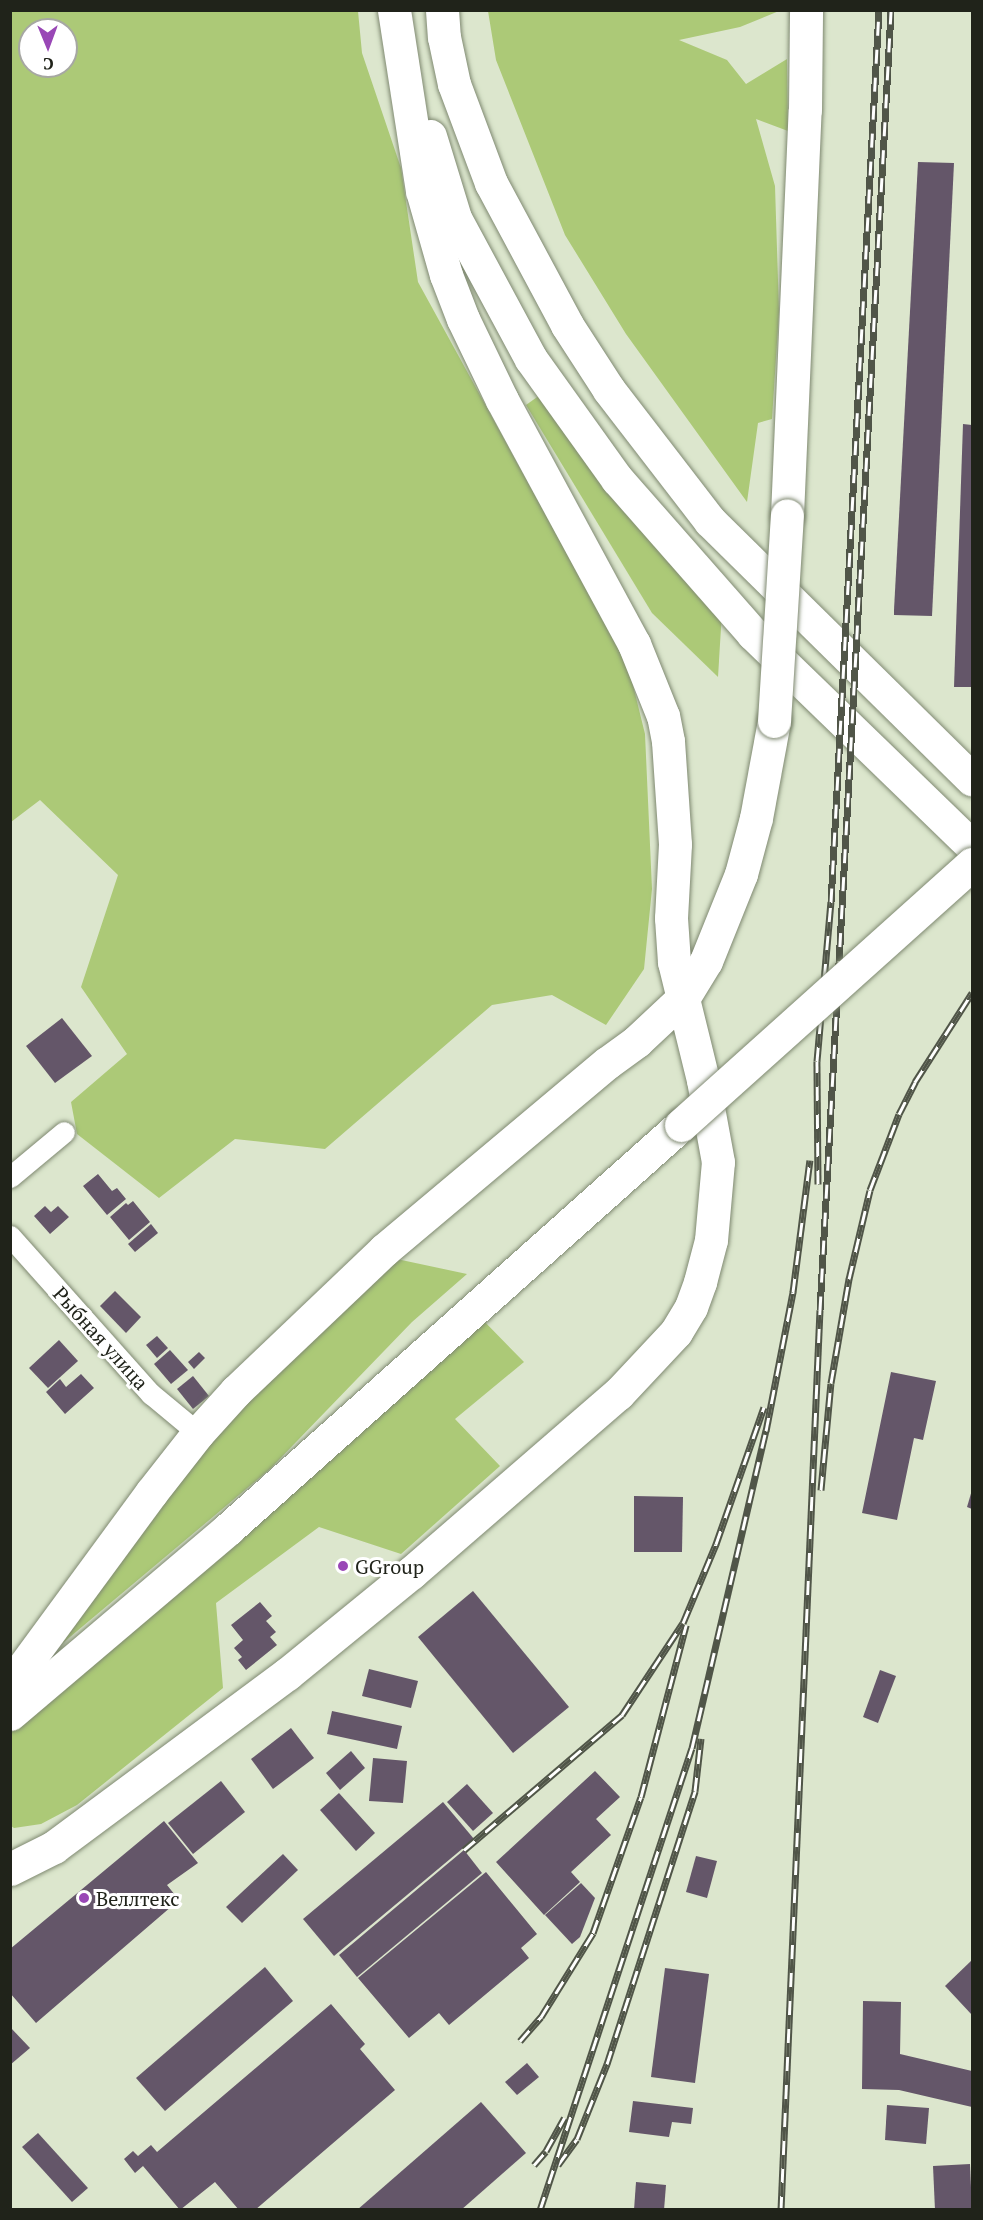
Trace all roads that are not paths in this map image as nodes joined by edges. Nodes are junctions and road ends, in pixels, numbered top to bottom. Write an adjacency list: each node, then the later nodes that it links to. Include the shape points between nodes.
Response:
1 (442, 10): 4 (main road, via 454,84 491,183 567,325 609,390 710,521)
2 (806, 13): 7 (main road, bridge, via 787,515 774,721 758,810 741,874 706,961)
3 (396, 21): 5 (main road, via 455,218 538,368 617,479 753,634); 7 (main road, via 422,191 446,275 502,400 634,644 663,716 675,844 671,918 674,962)
4 (972, 779)
5 (972, 846)
6 (972, 864): 12 (main road, bridge, via 228,1529)
7 (684, 998): 11 (main road, via 384,1250 263,1364); 13 (main road, via 718,1162 706,1264 691,1307 676,1332 618,1394 411,1573 286,1674)
8 (64, 1132): 9 (street)
9 (10, 1177)
10 (10, 1236): 11 (street, Рыбная улица, via 151,1394)
11 (198, 1433): 12 (main road, via 151,1492)
12 (12, 1706)
13 (94, 1819): 14 (main road, via 52,1835); 15 (main road, via 54,1847)
14 (10, 1840)
15 (10, 1869)

